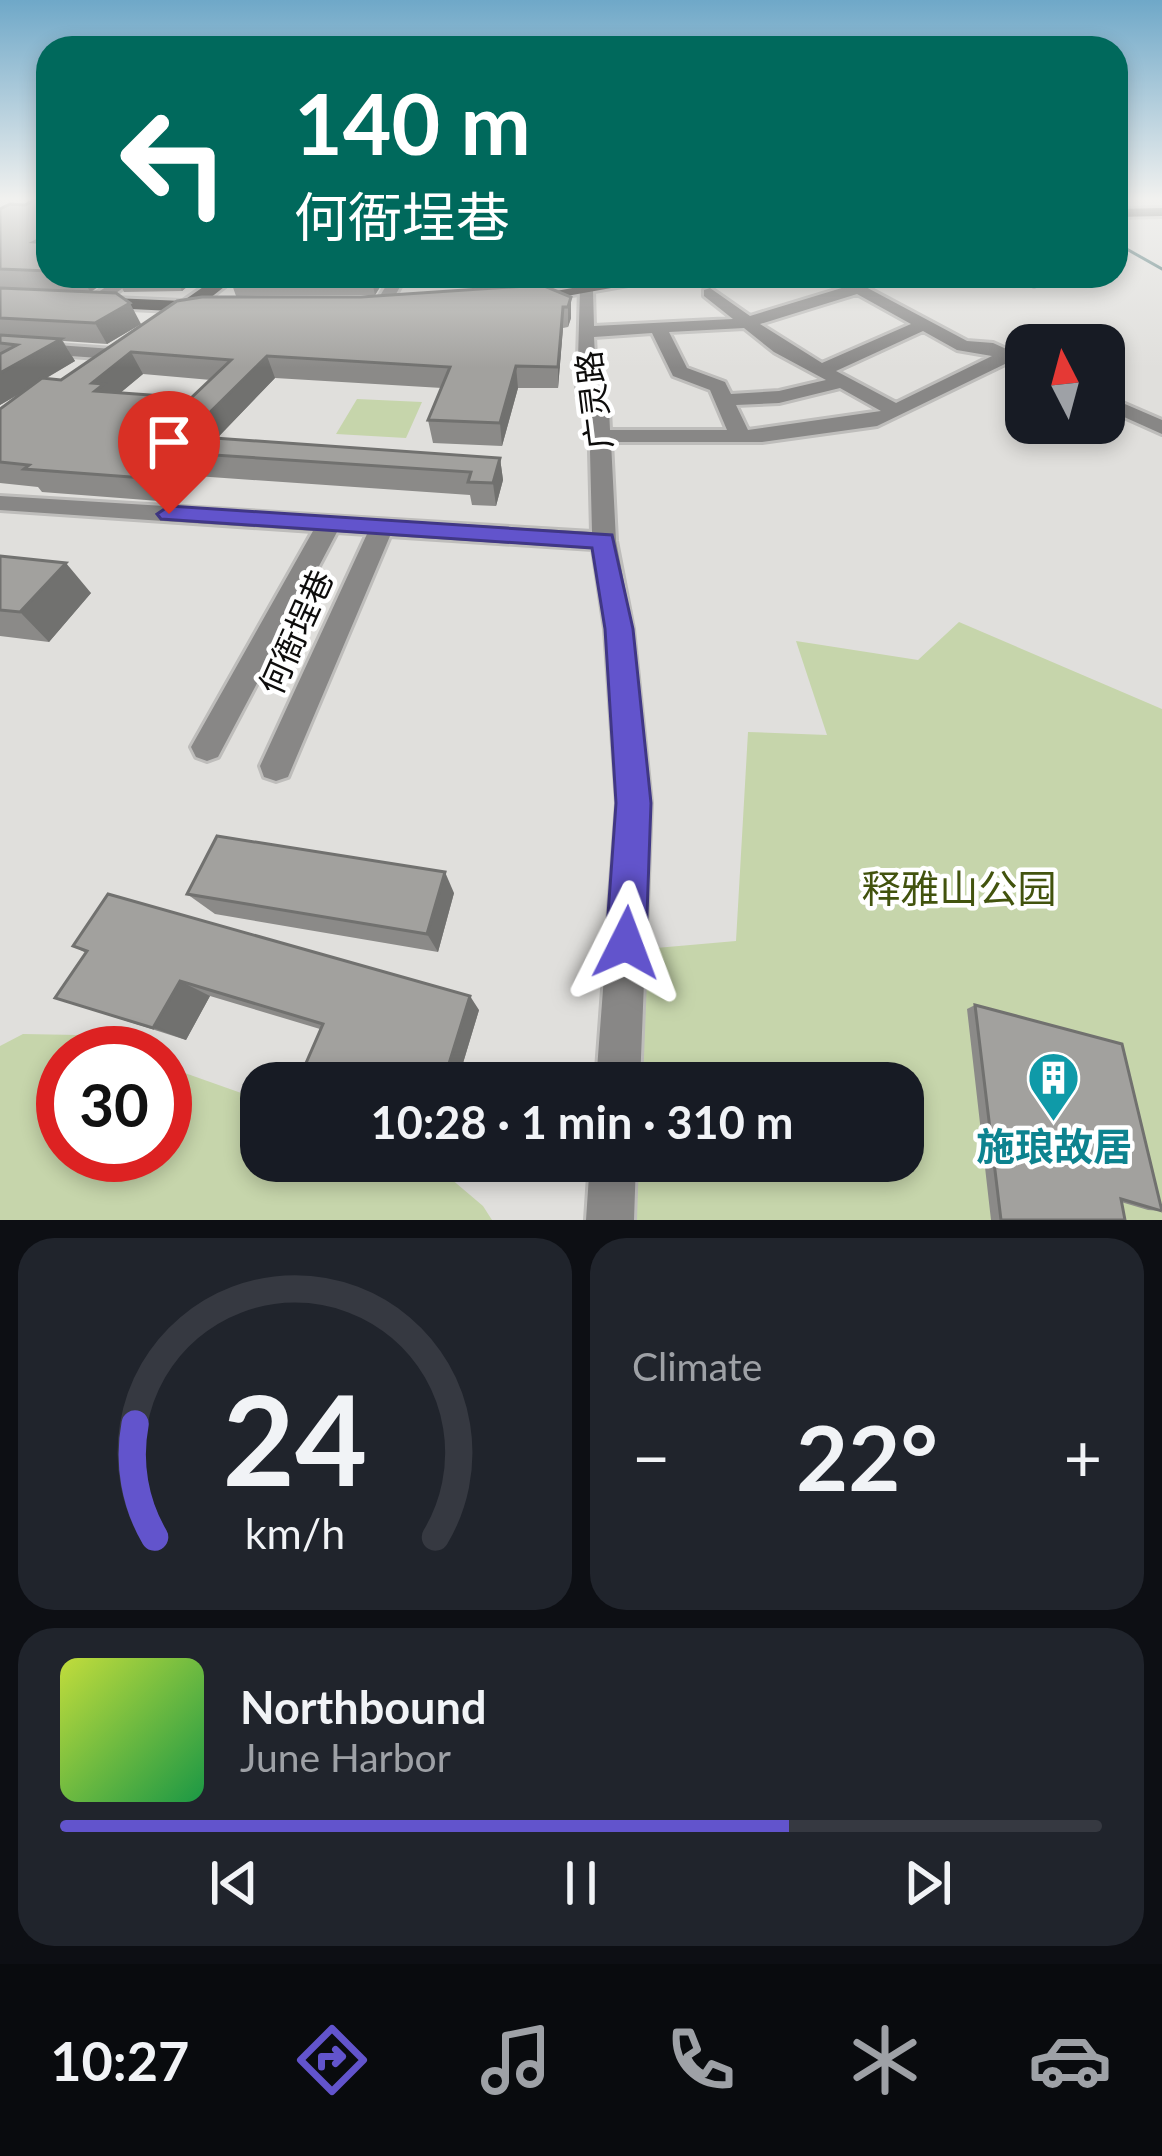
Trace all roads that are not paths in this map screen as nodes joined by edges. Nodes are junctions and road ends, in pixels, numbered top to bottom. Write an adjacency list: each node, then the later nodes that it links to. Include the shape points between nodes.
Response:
1 (114, 288): 10 (street)
2 (214, 288): 12 (main road)
3 (393, 288): 14 (street)
4 (610, 288): 7 (main road)
5 (616, 288): 7 (main road)
6 (859, 289): 15 (street); 16 (street)
7 (585, 293): 11 (main road); 19 (street, 广灵路)
8 (710, 293): 15 (street)
9 (70, 301): 10 (main road)
10 (94, 302): 12 (main road)
11 (495, 303)
12 (187, 309): 13 (main road); 17 (main road)
13 (232, 310)
14 (382, 310)
15 (747, 323): 18 (street); 25 (street)
16 (924, 325): 23 (street, via 962,346); 25 (street)
17 (157, 326)
18 (658, 328): 19 (street); 28 (street, via 680,372 718,386)
19 (586, 332): 32 (street, 广灵路, via 587,395 599,410)
20 (138, 340): 22 (main road)
21 (0, 346): 22 (street)
22 (113, 355): 26 (main road)
23 (1005, 355)
24 (1005, 365): 29 (street)
25 (822, 370): 27 (street)
26 (82, 374)
27 (844, 382): 28 (street); 29 (street)
28 (724, 400): 33 (street)
29 (896, 411): 33 (street, via 842,426)
30 (1125, 411): 31 (street)
31 (1162, 428)
32 (600, 436): 33 (street); 37 (street, 广灵路)
33 (740, 436)
34 (0, 503): 35 (street, 何衙埕巷)
35 (329, 524): 36 (street, 何衙埕巷); 38 (street, 何衙埕巷)
36 (382, 527): 37 (street, 何衙埕巷); 39 (street, 何衙埕巷)
37 (604, 541): 40 (street, 广灵路, via 634,803)
38 (207, 747)
39 (276, 766)
40 (619, 1062)
41 (613, 1182): 42 (street)
42 (610, 1220)

